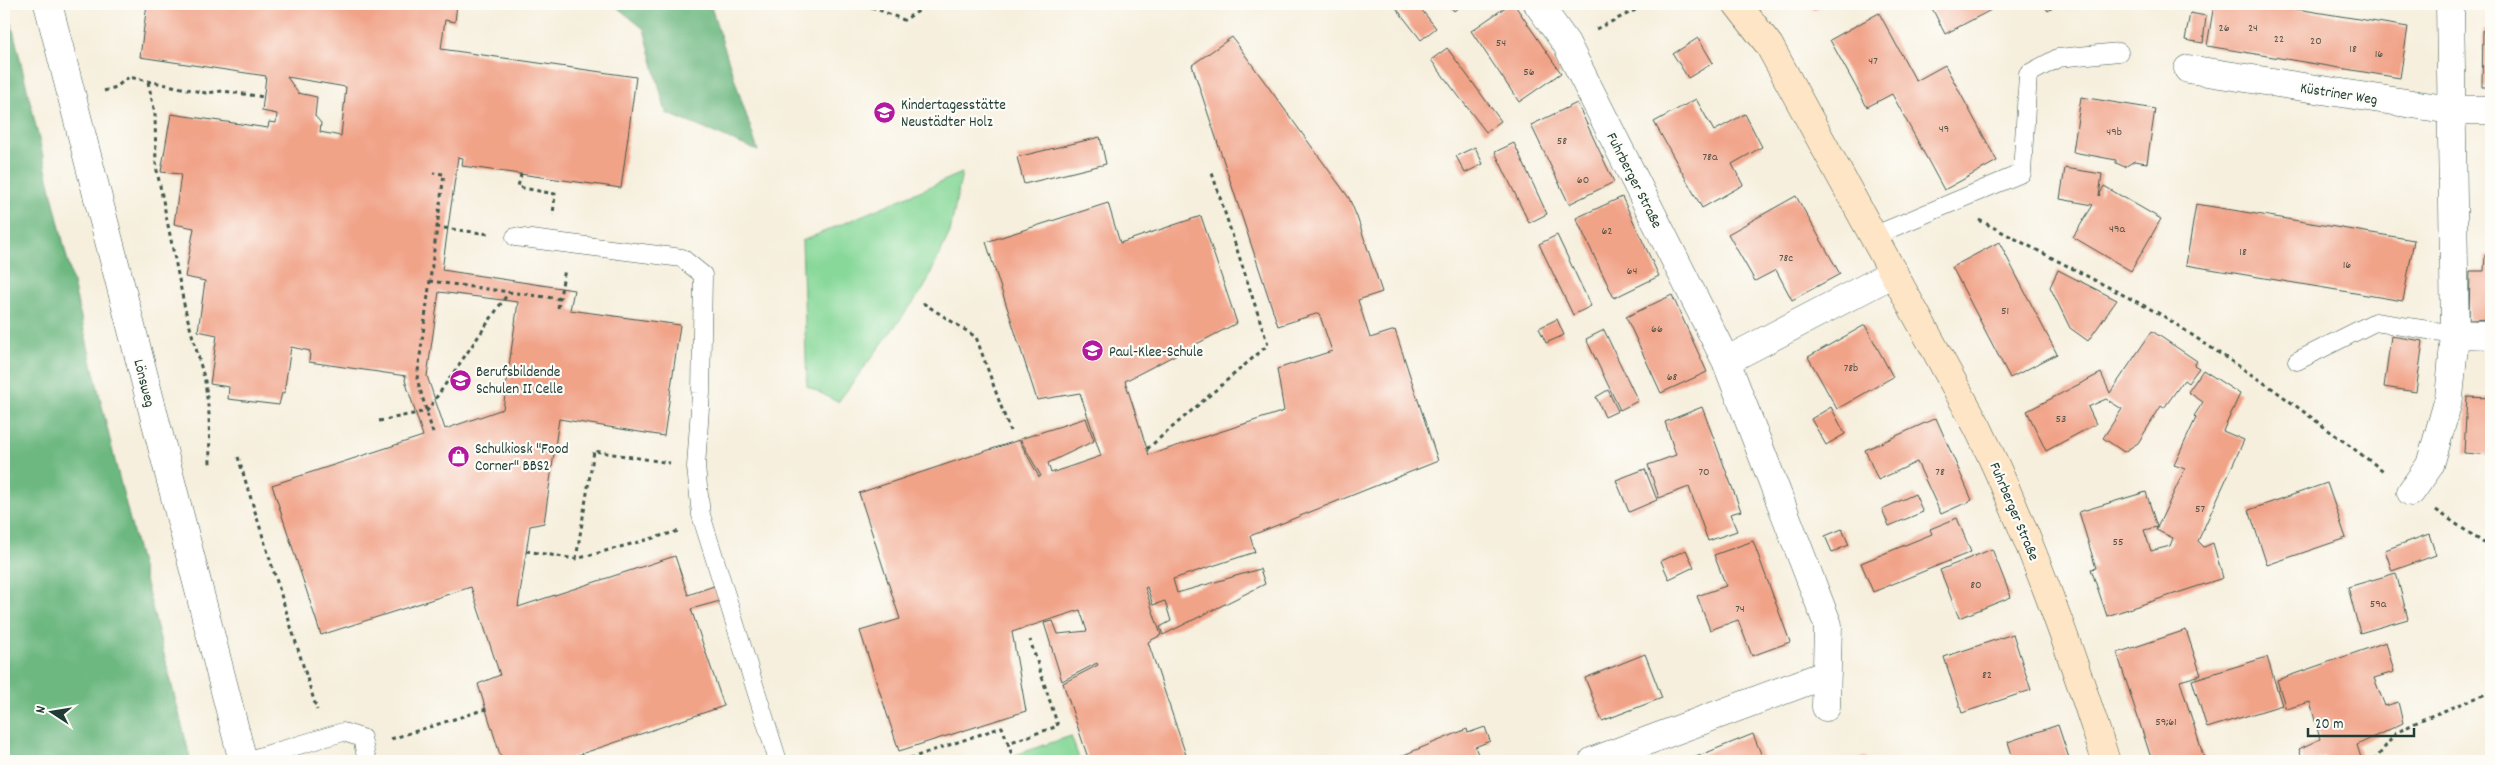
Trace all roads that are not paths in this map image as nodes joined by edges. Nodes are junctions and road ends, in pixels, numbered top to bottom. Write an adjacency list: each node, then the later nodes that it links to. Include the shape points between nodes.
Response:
1 (48, 4): 20 (street, Lönsweg)
2 (1538, 4): 14 (street, Fuhrberger Straße, via 1566,43)
3 (1737, 4): 9 (main road, Fuhrberger Straße, via 1769,45)
4 (2450, 4): 7 (street)
5 (2119, 52): 9 (lane, via 2058,58 2028,74 2022,173)
6 (2188, 69): 7 (street, Küstriner Weg)
7 (2451, 110): 8 (street, Küstriner Weg); 12 (street)
8 (2491, 110)
9 (1873, 236): 11 (main road, Fuhrberger Straße)
10 (514, 237): 21 (lane, via 682,258 703,275 696,467 704,525)
11 (1894, 273): 14 (street); 23 (main road, Fuhrberger Straße, via 2003,480 2072,653)
12 (2455, 334): 13 (street); 15 (lane, via 2375,322); 16 (street, via 2449,398 2430,465)
13 (2491, 335)
14 (1726, 361): 17 (street, Fuhrberger Straße, via 1828,625)
15 (2297, 361)
16 (2411, 492)
17 (1827, 674): 18 (street, Fuhrberger Straße); 22 (street)
18 (1826, 707)
19 (365, 754): 20 (lane, via 362,738 343,732)
20 (244, 761)
21 (778, 761)
22 (1593, 761)
23 (2106, 761)

